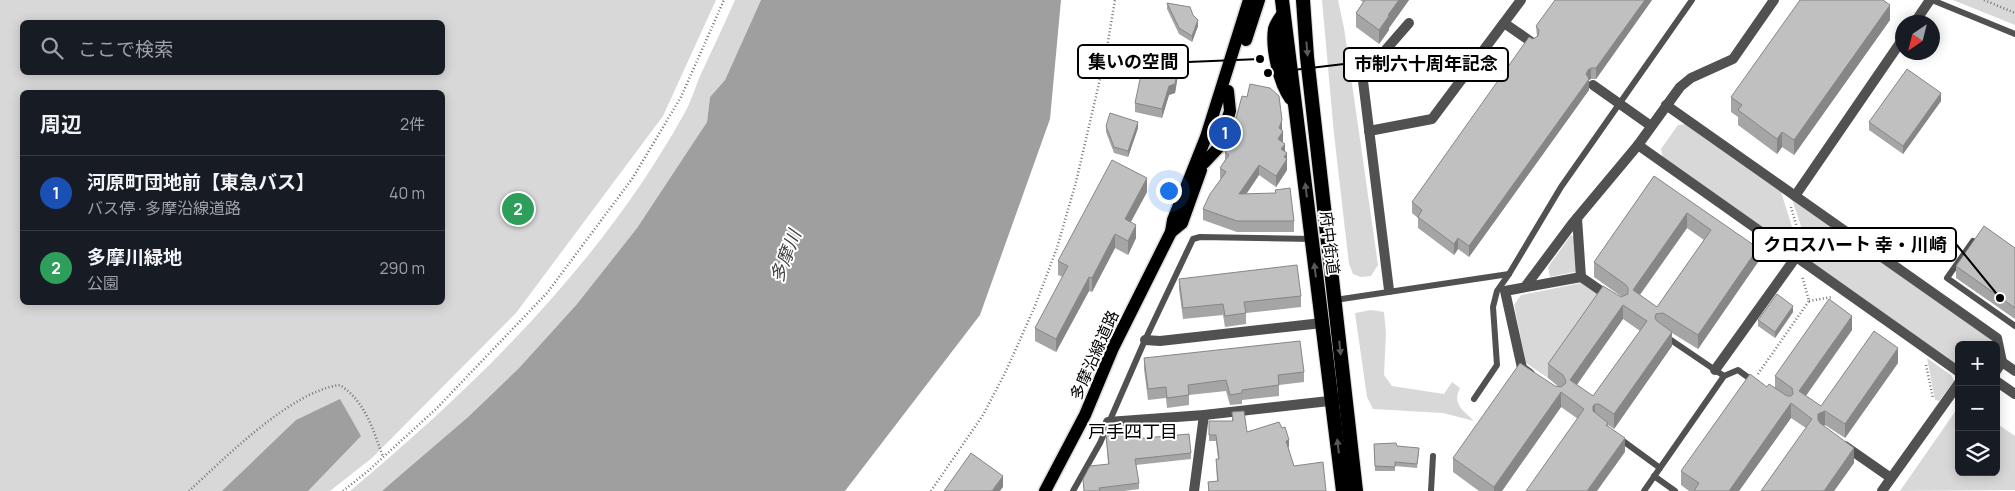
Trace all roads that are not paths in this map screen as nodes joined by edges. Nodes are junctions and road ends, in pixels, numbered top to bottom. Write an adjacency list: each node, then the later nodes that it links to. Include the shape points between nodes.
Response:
1 (1249, 0): 22 (main road, 多摩沿線道路, via 1206,136 1173,220)
2 (1259, 0): 22 (main road, 多摩沿線道路, via 1228,91 1230,111 1219,147 1204,163 1182,223)
3 (1282, 0): 23 (highway, 府中街道, one-way to 3, via 1295,103 1281,79 1275,45 1275,28 1283,15)
4 (1303, 0): 30 (highway, 府中街道, one-way to 30)
5 (1521, 0): 10 (street)
6 (1692, 0): 26 (lane, via 1561,187)
7 (1774, 0): 16 (street, via 1733,58 1691,78)
8 (1931, 0): 9 (street); 12 (lane)
9 (1920, 15)
10 (1504, 23): 13 (street); 18 (street, via 1432,119)
11 (1409, 24): 18 (street, via 1369,69 1363,81)
12 (2015, 34)
13 (1533, 43)
14 (1895, 50): 20 (street)
15 (1593, 85): 17 (street, bridge)
16 (1666, 106): 17 (street); 20 (street)
17 (1651, 126): 19 (street)
18 (1369, 131): 29 (street)
19 (1638, 145): 21 (street); 25 (street)
20 (1795, 196): 37 (street)
21 (1577, 218): 27 (street); 28 (street)
22 (1172, 232): 58 (main road, 多摩沿線道路)
23 (1312, 239): 31 (highway, 府中街道, one-way to 23); 36 (lane, via 1193,239)
24 (1973, 241): 34 (lane, via 1947,278)
25 (1796, 257): 39 (street); 40 (street)
26 (1509, 274): 29 (lane); 48 (lane, via 1497,291 1493,307 1497,365)
27 (1581, 277): 28 (street); 32 (street)
28 (1525, 287): 43 (street, via 1505,291 1522,368)
29 (1389, 290): 30 (lane)
30 (1335, 300): 31 (street); 49 (highway, 府中街道, one-way to 49)
31 (1319, 302): 33 (highway, 府中街道)
32 (1622, 305)
33 (1322, 323): 36 (street, via 1160,341); 49 (highway, 府中街道)
34 (2015, 326)
35 (1660, 332): 40 (lane)
36 (1144, 340): 51 (lane)
37 (1997, 341)
38 (2000, 367): 41 (street)
39 (1955, 369)
40 (1715, 370): 42 (lane)
41 (2015, 371)
42 (1724, 376): 45 (lane, via 1738,370); 55 (lane)
43 (1537, 379)
44 (2000, 384): 47 (street)
45 (1760, 386)
46 (1957, 386): 57 (street)
47 (2015, 394)
48 (1474, 399)
49 (1339, 400): 50 (street); 61 (highway, 府中街道, one-way to 49); 62 (highway, 府中街道)
50 (1204, 414): 51 (street); 60 (street)
51 (1108, 422): 59 (lane)
52 (1613, 434): 55 (lane)
53 (1839, 442): 57 (street)
54 (1433, 456): 63 (lane)
55 (1660, 468): 56 (lane)
56 (1654, 476): 64 (lane); 65 (lane)
57 (1891, 478): 66 (street)
58 (1045, 491)
59 (1074, 491)
60 (1194, 491)
61 (1343, 491)
62 (1356, 491)
63 (1431, 491)
64 (1644, 491)
65 (1675, 491)
66 (1882, 491)

